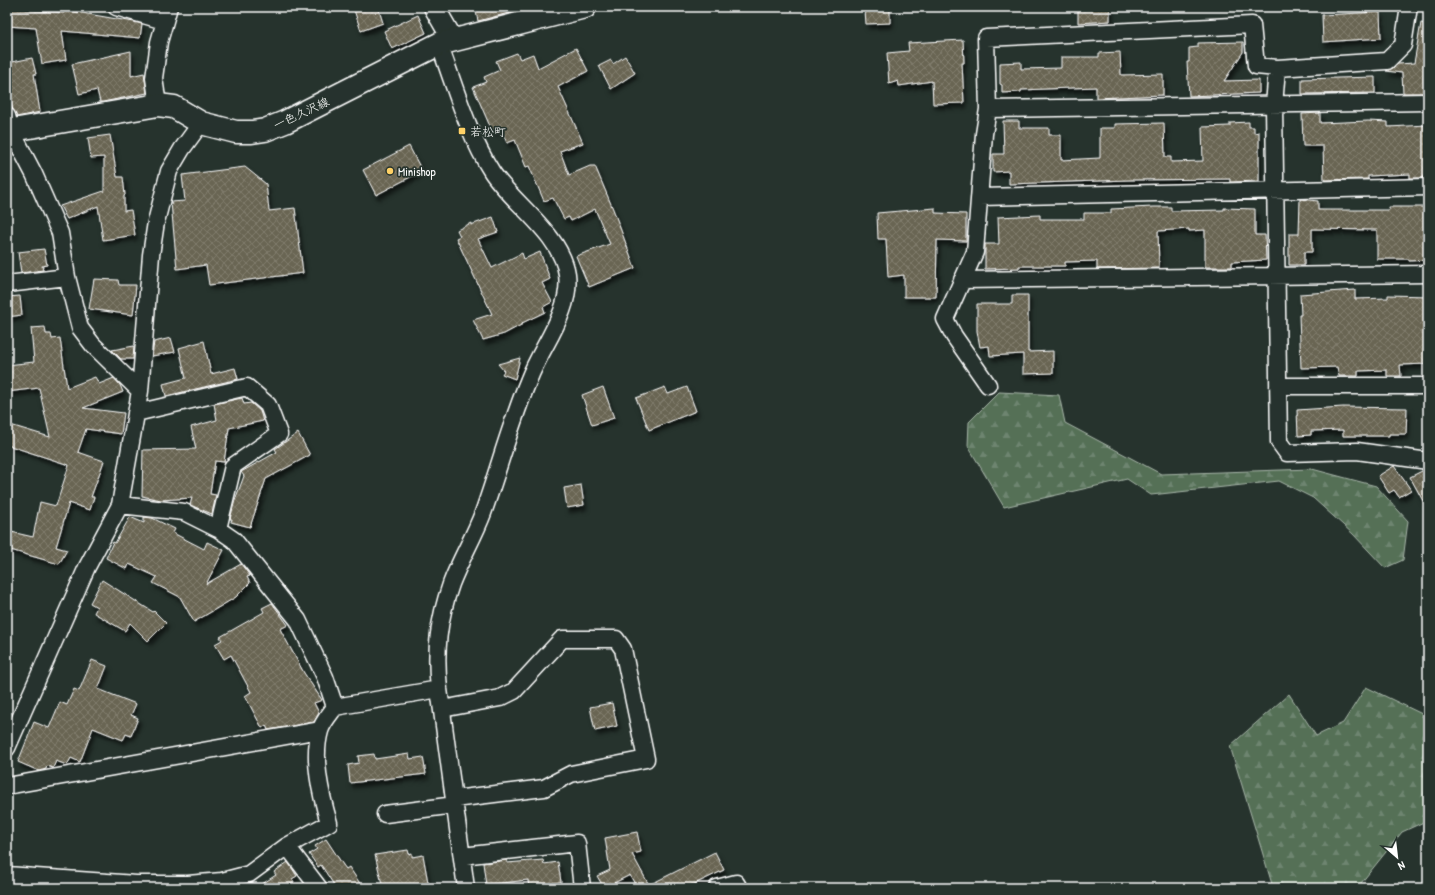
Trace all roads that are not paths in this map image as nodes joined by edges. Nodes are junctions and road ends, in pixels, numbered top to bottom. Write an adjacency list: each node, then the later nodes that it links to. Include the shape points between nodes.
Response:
1 (116, 7): 5 (street)
2 (434, 7): 6 (street)
3 (585, 7): 6 (main road, 一色久沢線)
4 (1409, 7): 7 (street, via 1403,45 1386,61)
5 (167, 14): 9 (street, via 159,42 154,78)
6 (446, 42): 12 (main road, 一色久沢線, via 264,130 236,132); 30 (street, via 477,147 492,173 549,236 562,256 568,288 558,321 529,378 482,515 451,584 440,624 436,658)
7 (1277, 68): 10 (street); 11 (street, via 1256,66 1252,25 986,38)
8 (1428, 102): 10 (street)
9 (158, 105): 12 (main road, 一色久沢線, via 174,107); 13 (main road, 一色久沢線)
10 (1274, 106): 11 (street); 15 (street)
11 (988, 109): 16 (street)
12 (201, 123): 25 (street, via 169,171 156,222 150,255)
13 (8, 126): 19 (street, via 34,174 60,233)
14 (1428, 187): 15 (street)
15 (1274, 191): 16 (street); 18 (street)
16 (980, 196): 20 (street, via 975,252)
17 (1428, 274): 18 (street)
18 (1276, 276): 20 (street); 23 (street)
19 (67, 277): 21 (street); 25 (street, via 80,328 93,345)
20 (962, 280): 22 (street, via 945,319)
21 (7, 284)
22 (988, 385)
23 (1278, 386): 24 (street); 27 (street, via 1279,442 1287,452 1357,451)
24 (1428, 386)
25 (140, 391): 26 (street)
26 (136, 412): 28 (street); 29 (street, via 246,387 268,405 279,434 233,466)
27 (1428, 461)
28 (120, 504): 29 (street, via 184,512); 34 (street, via 87,567)
29 (218, 529): 31 (street, via 234,540 298,620 325,677)
30 (439, 689): 31 (street); 32 (street)
31 (335, 707): 33 (street)
32 (442, 710): 36 (street); 36 (street, via 500,698 514,690 562,639 616,639 623,649 646,759 572,774 544,788)
33 (320, 730): 35 (street); 38 (street, via 318,779 329,823)
34 (7, 748)
35 (7, 786)
36 (454, 802): 37 (street); 39 (street)
37 (385, 814)
38 (288, 846): 40 (street, via 249,874 188,884 136,884); 41 (street)
39 (462, 856): 42 (street); 43 (street, via 577,843)
40 (7, 875)
41 (319, 888)
42 (466, 888)
43 (582, 888)
44 (717, 888): 45 (street, via 736,883)
45 (739, 888)

